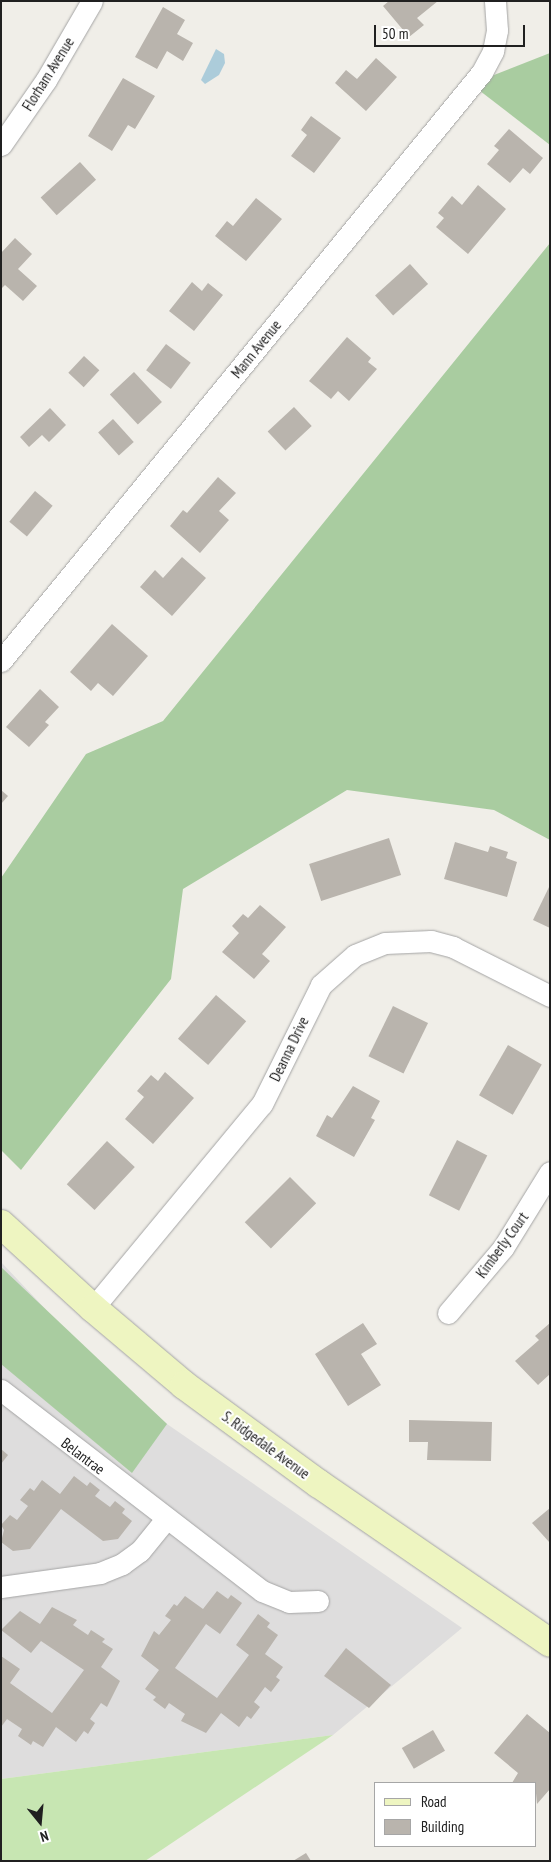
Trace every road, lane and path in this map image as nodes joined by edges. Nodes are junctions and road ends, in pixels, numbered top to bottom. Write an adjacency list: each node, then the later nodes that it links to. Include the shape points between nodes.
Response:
1 (92, 1): 3 (street, Florham Avenue, via 46,80)
2 (495, 1): 4 (street, Mann Avenue, via 497,30 492,52 482,72)
3 (1, 145)
4 (1, 660)
5 (550, 996): 8 (street, Deanna Drive, via 453,947 431,941 385,943 355,954 321,985 262,1104)
6 (550, 1172): 9 (street, Kimberly Court, via 503,1248)
7 (1, 1224): 8 (main road, S. Ridgedale Avenue)
8 (93, 1308): 14 (main road, S. Ridgedale Avenue, via 184,1385 318,1484)
9 (448, 1314)
10 (1, 1390): 11 (street, Belantrae)
11 (166, 1520): 12 (street, via 140,1551 122,1564 100,1573); 13 (street, Belantrae, via 262,1591 289,1602)
12 (1, 1587)
13 (318, 1601)
14 (550, 1643)

